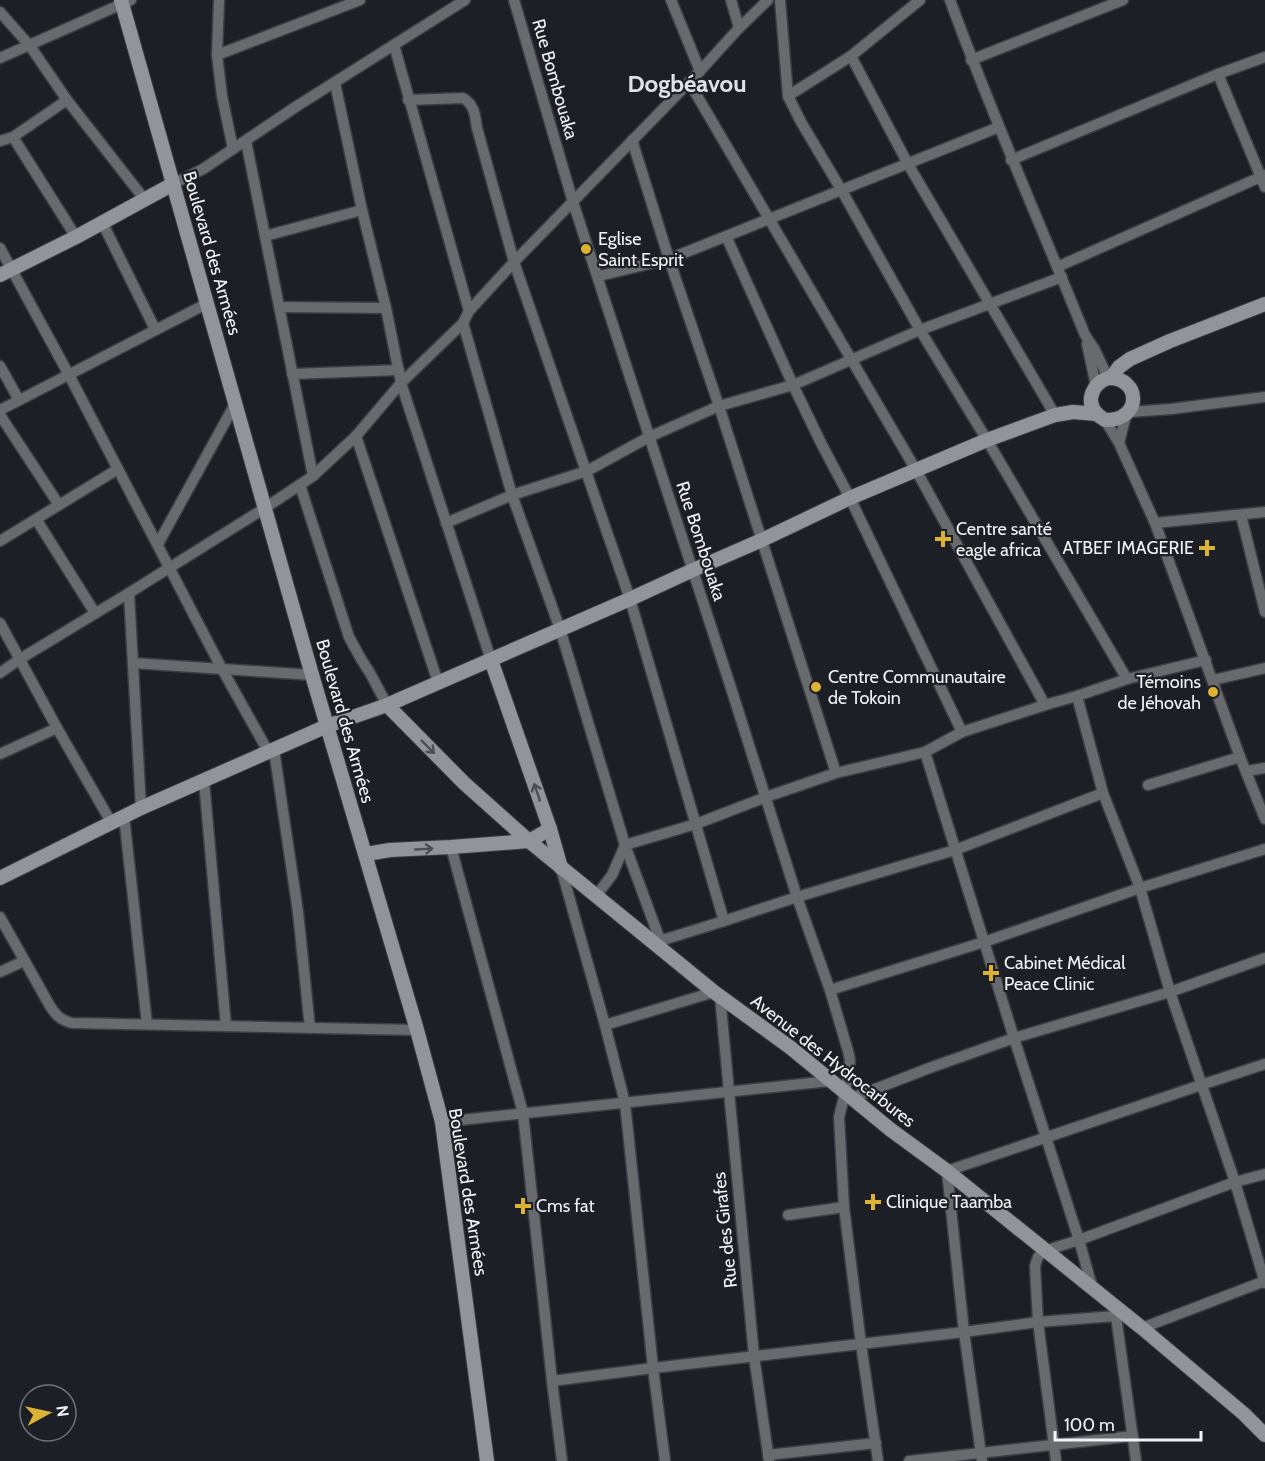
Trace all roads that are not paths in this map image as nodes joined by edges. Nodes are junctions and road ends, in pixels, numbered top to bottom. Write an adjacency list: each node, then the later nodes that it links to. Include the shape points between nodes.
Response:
1 (219, 0): 20 (street)
2 (360, 0): 20 (street)
3 (465, 0): 14 (street)
4 (514, 0): 44 (street, Rue Bombouaka)
5 (671, 0): 25 (street)
6 (731, 0): 17 (street)
7 (768, 0): 17 (street)
8 (780, 0): 29 (street)
9 (920, 0): 21 (street)
10 (950, 0): 24 (street)
11 (1090, 0): 15 (street)
12 (1123, 0): 15 (street)
13 (125, 1): 19 (street); 41 (main road, Boulevard des Armées)
14 (450, 4): 18 (street)
15 (1097, 10): 24 (street)
16 (0, 12): 19 (street)
17 (739, 28): 25 (street)
18 (394, 45): 28 (street); 31 (street)
19 (30, 46): 23 (street); 30 (street)
20 (217, 55): 37 (street)
21 (851, 56): 29 (street); 39 (street)
22 (1265, 57): 26 (street)
23 (0, 58)
24 (971, 60): 32 (street)
25 (700, 71): 27 (street)
26 (1218, 74): 38 (street); 40 (street)
27 (689, 82): 34 (street); 46 (street)
28 (335, 83): 36 (street); 45 (street)
29 (788, 96): 42 (street)
30 (67, 100): 33 (street); 43 (street)
31 (408, 100): 53 (street, via 463,98 470,102); 62 (street)
32 (999, 127): 38 (street); 39 (street)
33 (13, 137): 35 (street); 49 (street)
34 (632, 140): 44 (street); 52 (street)
35 (0, 141)
36 (246, 141): 37 (street); 48 (street)
37 (233, 148): 41 (street)
38 (1011, 160): 55 (street)
39 (908, 164): 42 (street); 58 (street)
40 (1264, 180): 55 (street)
41 (174, 184): 43 (main road); 57 (main road, Boulevard des Armées)
42 (842, 191): 46 (street); 65 (street)
43 (145, 200): 47 (main road)
44 (573, 202): 53 (street); 56 (street, Rue Bombouaka)
45 (362, 210): 48 (street); 61 (street)
46 (770, 220): 50 (street); 68 (street)
47 (102, 222): 49 (main road); 64 (street)
48 (265, 236): 60 (street)
49 (76, 237): 54 (main road)
50 (726, 237): 52 (street); 75 (street)
51 (0, 248): 54 (street)
52 (669, 260): 56 (street); 81 (street)
53 (514, 262): 62 (street); 94 (street)
54 (6, 272): 72 (street)
55 (1059, 272): 58 (street); 66 (street)
56 (599, 276): 89 (street, Rue Bombouaka)
57 (207, 303): 64 (street); 80 (main road, Boulevard des Armées)
58 (990, 303): 65 (street); 85 (street)
59 (1265, 304): 67 (main road)
60 (279, 307): 61 (street); 71 (street)
61 (386, 308): 70 (street)
62 (469, 311): 63 (street)
63 (463, 323): 74 (street); 97 (street)
64 (155, 329): 72 (street)
65 (920, 330): 68 (street); 90 (street)
66 (1085, 335): 73 (street); 76 (street)
67 (1142, 354): 73 (main road, via 1123,363); 77 (main road, via 1130,375)
68 (851, 359): 75 (street); 93 (street)
69 (0, 366): 79 (street)
70 (399, 370): 71 (street); 74 (street)
71 (292, 374): 95 (street)
72 (69, 375): 79 (street); 92 (street)
73 (1110, 378): 76 (main road, via 1100,381); 77 (main road, via 1123,381)
74 (401, 383): 88 (street); 104 (street)
75 (793, 385): 81 (street); 98 (street)
76 (1093, 391): 85 (main road); 87 (main road, via 1091,403)
77 (1132, 393): 83 (street); 84 (main road)
78 (1265, 398): 83 (street)
79 (19, 400): 82 (street)
80 (235, 404): 100 (main road, Boulevard des Armées); 108 (street)
81 (719, 406): 89 (street); 106 (street)
82 (0, 410)
83 (1158, 410): 84 (street)
84 (1127, 413): 87 (main road, via 1117,419); 91 (street)
85 (1060, 414): 87 (main road); 90 (main road)
86 (0, 415): 99 (street)
87 (1101, 417): 91 (street)
88 (356, 436): 95 (street); 127 (street)
89 (649, 437): 94 (street); 110 (street, Rue Bombouaka)
90 (987, 440): 93 (main road); 125 (street)
91 (1119, 442): 105 (street)
92 (118, 469): 99 (street); 108 (street)
93 (916, 470): 98 (main road); 130 (street)
94 (586, 471): 97 (street); 112 (street)
95 (313, 476): 96 (street)
96 (300, 485): 100 (street); 129 (street, via 349,637)
97 (512, 495): 104 (street); 116 (street)
98 (850, 498): 106 (main road); 133 (street)
99 (59, 505): 103 (street)
100 (265, 508): 109 (street); 124 (main road, Boulevard des Armées)
101 (1265, 512): 102 (street)
102 (1241, 515): 105 (street); 113 (street)
103 (36, 519): 107 (street); 114 (street)
104 (446, 523): 118 (street)
105 (1155, 523): 119 (street)
106 (762, 540): 110 (main road); 140 (street)
107 (0, 541)
108 (158, 544): 109 (street)
109 (170, 567): 111 (street); 122 (street)
110 (693, 570): 112 (main road); 144 (street, Rue Bombouaka)
111 (129, 593): 114 (street); 120 (street)
112 (630, 599): 116 (main road); 148 (street)
113 (1265, 612)
114 (95, 614): 117 (street)
115 (0, 623): 117 (street)
116 (560, 629): 118 (main road); 151 (street)
117 (20, 659): 123 (street); 132 (street)
118 (491, 660): 127 (main road); 149 (main road, one-way to 118)
119 (1206, 660): 125 (street); 126 (street)
120 (133, 663): 122 (street); 145 (street)
121 (1265, 668): 126 (street)
122 (222, 669): 124 (street); 134 (street)
123 (0, 674)
124 (312, 675): 131 (main road, Boulevard des Armées)
125 (1127, 679): 128 (street)
126 (1213, 680): 137 (street)
127 (438, 682): 129 (main road)
128 (1077, 696): 130 (street); 143 (street)
129 (387, 705): 131 (main road); 150 (main road, Avenue des Hydrocarbures, one-way to 150, via 464,783)
130 (1046, 705): 133 (street)
131 (327, 726): 134 (main road); 155 (main road, Boulevard des Armées)
132 (57, 728): 136 (street); 146 (street)
133 (962, 732): 135 (street)
134 (272, 751): 141 (main road); 174 (street, via 298,912)
135 (925, 752): 140 (street); 154 (street)
136 (0, 754)
137 (1240, 757): 139 (street); 142 (street)
138 (1265, 768): 139 (street)
139 (1247, 771): 147 (street)
140 (836, 773): 144 (street)
141 (204, 781): 145 (main road); 173 (street)
142 (1148, 784)
143 (1103, 793): 154 (street); 158 (street)
144 (766, 797): 148 (street); 160 (street, Rue Bombouaka)
145 (141, 808): 146 (main road)
146 (117, 819): 157 (main road); 171 (street)
147 (1265, 819)
148 (696, 824): 151 (street); 162 (street)
149 (550, 829): 150 (main road); 156 (main road)
150 (529, 841): 152 (main road); 156 (main road, Avenue des Hydrocarbures)
151 (625, 845): 159 (street, via 612,875); 163 (street)
152 (451, 847): 155 (main road, one-way to 152); 183 (street)
153 (1265, 849): 158 (street)
154 (955, 850): 160 (street); 164 (street)
155 (366, 854): 175 (main road, Boulevard des Armées)
156 (561, 868): 159 (main road, Avenue des Hydrocarbures); 172 (street)
157 (0, 878)
158 (1140, 888): 164 (street); 169 (street)
159 (596, 896): 163 (main road, Avenue des Hydrocarbures)
160 (797, 897): 162 (street); 168 (street, Rue Bombouaka)
161 (0, 917): 166 (street)
162 (724, 921): 163 (street)
163 (657, 942): 170 (main road, Avenue des Hydrocarbures)
164 (984, 942): 168 (street); 176 (street)
165 (1265, 958): 169 (street)
166 (24, 961): 167 (street); 171 (street, via 60,1019 72,1023)
167 (0, 972)
168 (830, 990): 181 (street, Rue Bombouaka, via 850,1060)
169 (1170, 992): 176 (street); 179 (street)
170 (717, 994): 172 (street); 178 (main road, Avenue des Hydrocarbures); 180 (street, Rue des Girafes)
171 (147, 1024): 173 (street)
172 (605, 1025): 182 (street)
173 (226, 1026): 174 (street)
174 (310, 1028): 175 (street)
175 (417, 1030): 184 (main road, Boulevard des Armées)
176 (1014, 1038): 181 (street); 185 (street)
177 (1265, 1064): 179 (street)
178 (831, 1081): 180 (street); 181 (main road, Avenue des Hydrocarbures)
179 (1201, 1085): 185 (street); 188 (street)
180 (728, 1092): 182 (street); 200 (street, Rue des Girafes)
181 (849, 1096): 186 (main road, Avenue des Hydrocarbures); 189 (street, Rue Bombouaka, via 839,1117)
182 (625, 1102): 183 (street); 201 (street)
183 (523, 1113): 184 (street); 202 (street)
184 (442, 1122): 209 (main road, Boulevard des Armées)
185 (1046, 1137): 186 (street); 191 (street)
186 (948, 1171): 192 (main road, Avenue des Hydrocarbures); 198 (street)
187 (1265, 1174): 188 (street)
188 (1235, 1182): 191 (street); 193 (street)
189 (844, 1207): 190 (street); 199 (street, Rue Bombouaka)
190 (788, 1215)
191 (1079, 1239): 192 (street); 194 (street)
192 (1044, 1251): 194 (main road, Avenue des Hydrocarbures); 196 (street, via 1035,1266)
193 (1265, 1282): 197 (street)
194 (1093, 1290): 195 (main road, Avenue des Hydrocarbures)
195 (1116, 1313): 196 (street); 197 (main road, Avenue des Hydrocarbures); 204 (street)
196 (1038, 1322): 198 (street); 206 (street)
197 (1142, 1328): 203 (main road, Avenue des Hydrocarbures)
198 (964, 1332): 199 (street); 207 (street)
199 (861, 1344): 200 (street); 205 (street, Rue Bombouaka)
200 (754, 1356): 201 (street); 208 (street, Rue des Girafes)
201 (653, 1368): 202 (street); 211 (street)
202 (552, 1381): 210 (street)
203 (1264, 1433)
204 (1133, 1436): 206 (street); 215 (street)
205 (876, 1443): 208 (street); 212 (street, Rue Bombouaka)
206 (1054, 1444): 207 (street); 214 (street)
207 (981, 1457): 213 (street)
208 (768, 1458)
209 (487, 1461)
210 (562, 1461)
211 (665, 1461)
212 (878, 1461)
213 (909, 1461)
214 (1056, 1461)
215 (1136, 1461)

